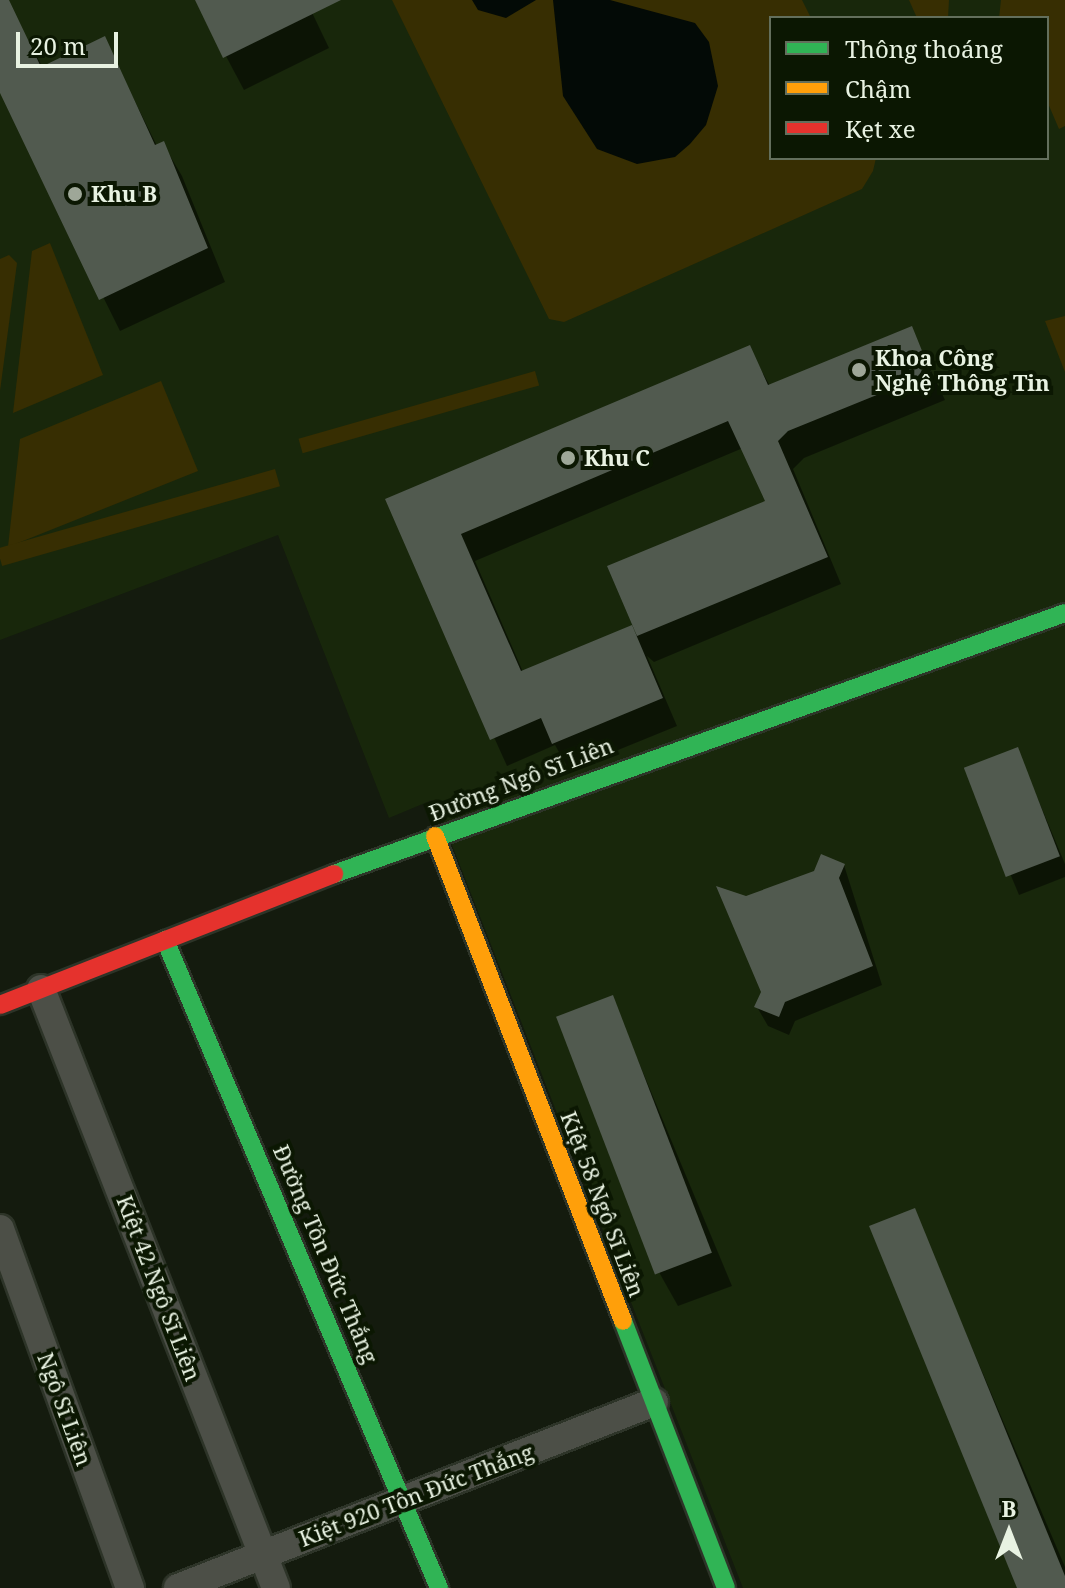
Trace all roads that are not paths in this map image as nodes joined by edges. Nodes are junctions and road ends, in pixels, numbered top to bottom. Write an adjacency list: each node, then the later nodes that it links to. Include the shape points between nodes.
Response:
1 (1065, 613): 2 (street, Đường Ngô Sĩ Liên)
2 (435, 836): 3 (street, Đường Ngô Sĩ Liên); 7 (street, Kiệt 58 Ngô Sĩ Liên)
3 (165, 940): 4 (street, Đường Ngô Sĩ Liên); 8 (street, Đường Tôn Đức Thắng)
4 (41, 989): 5 (street, Đường Ngô Sĩ Liên); 9 (street, Kiệt 42 Ngô Sĩ Liên)
5 (0, 1005)
6 (0, 1229): 10 (street, Ngô Sĩ Liên)
7 (654, 1402): 8 (street, Kiệt 920 Tôn Đức Thắng); 14 (street, Kiệt 58 Ngô Sĩ Liên)
8 (405, 1500): 9 (street, Kiệt 920 Tôn Đức Thắng); 13 (street, Đường Tôn Đức Thắng)
9 (263, 1555): 11 (street, Kiệt 920 Tôn Đức Thắng); 12 (street, Kiệt 42 Ngô Sĩ Liên)
10 (130, 1588)
11 (178, 1588)
12 (276, 1588)
13 (439, 1588)
14 (726, 1588)

